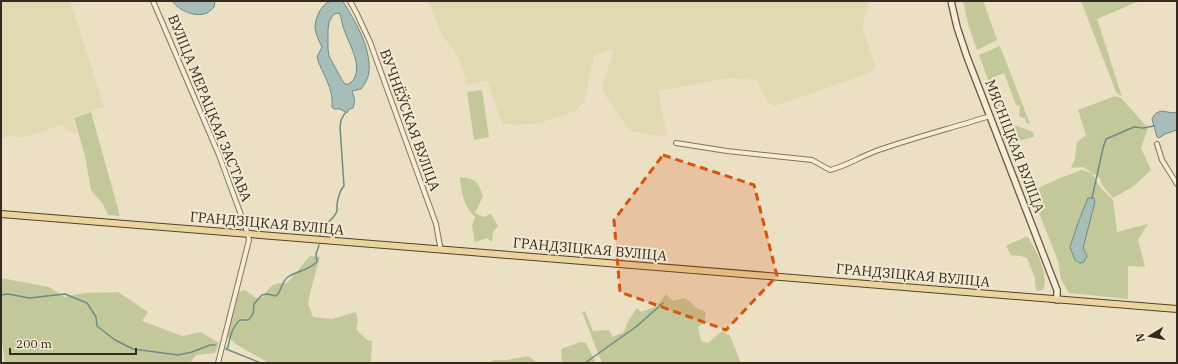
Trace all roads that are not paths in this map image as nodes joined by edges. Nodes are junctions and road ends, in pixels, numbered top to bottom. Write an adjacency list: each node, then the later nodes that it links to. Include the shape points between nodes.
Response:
1 (153, 1): 9 (street, ВУЛІЦА МЕРАЦКАЯ ЗАСТАВА, via 219,155)
2 (350, 1): 10 (street, ВУЧНЁЎСКАЯ ВУЛІЦА, via 375,55 436,224)
3 (951, 1): 4 (main road, МЯСНІЦКАЯ ВУЛІЦА, via 957,27)
4 (990, 116): 5 (street, via 880,150 830,170 812,160); 11 (main road, МЯСНІЦКАЯ ВУЛІЦА, via 1057,290)
5 (676, 143)
6 (1157, 144): 7 (street, via 1162,160)
7 (1177, 184)
8 (1, 214): 9 (main road, ГРАНДЗІЦКАЯ ВУЛІЦА)
9 (248, 234): 10 (main road, ГРАНДЗІЦКАЯ ВУЛІЦА); 13 (street, ВУЛІЦА МЕРАЦКАЯ ЗАСТАВА, via 249,240)
10 (440, 250): 11 (main road, ГРАНДЗІЦКАЯ ВУЛІЦА)
11 (1057, 300): 12 (main road, ГРАНДЗІЦКАЯ ВУЛІЦА)
12 (1177, 309)
13 (218, 363)

